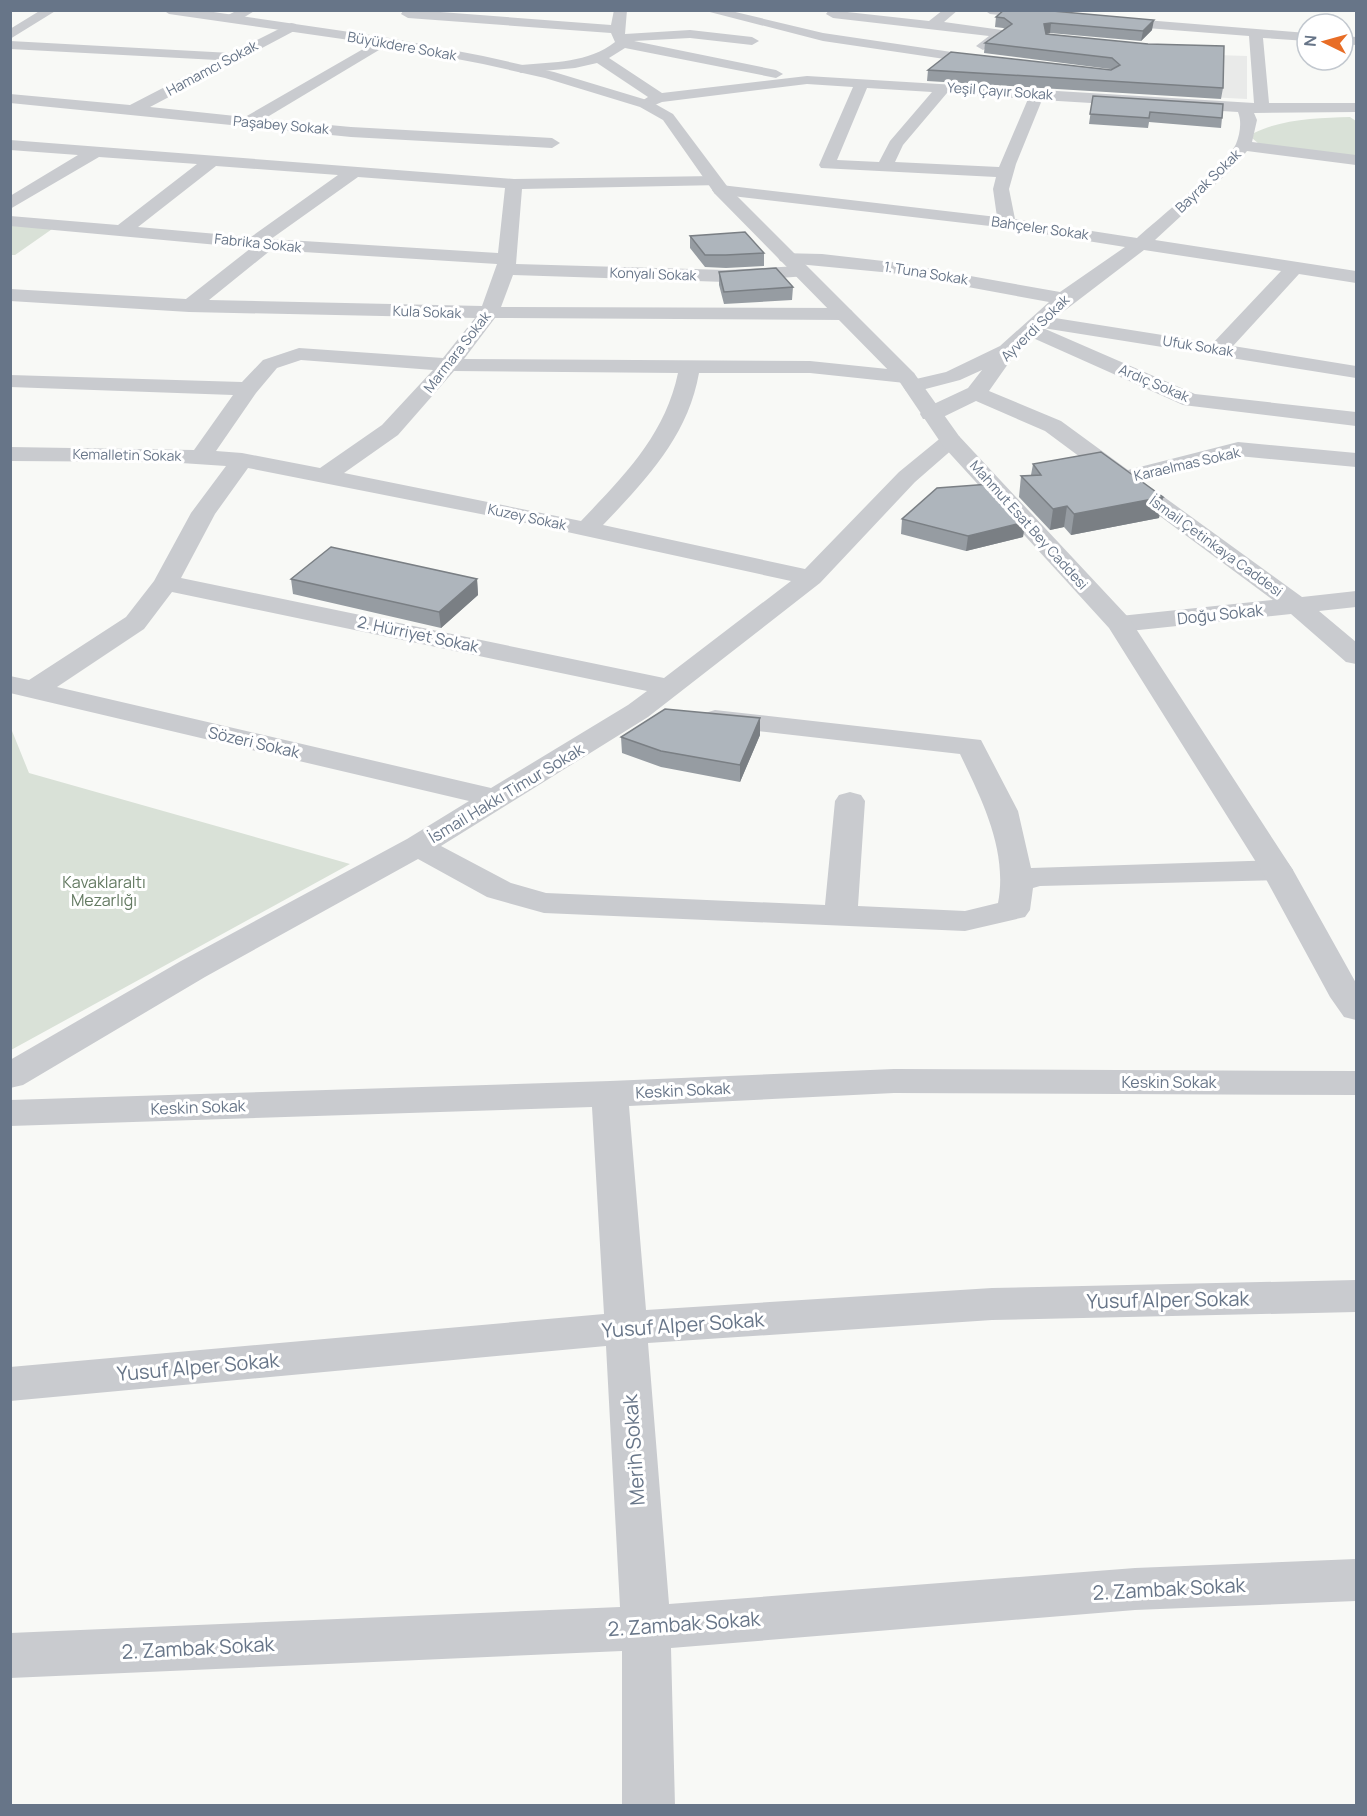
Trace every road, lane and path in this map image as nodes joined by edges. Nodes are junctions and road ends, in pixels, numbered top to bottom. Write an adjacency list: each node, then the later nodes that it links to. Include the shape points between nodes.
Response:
1 (51, 10): 18 (street)
2 (169, 10): 12 (street, Büyükdere Sokak)
3 (250, 10): 12 (street)
4 (621, 10): 20 (street)
5 (839, 10): 14 (street, via 833,14)
6 (952, 10): 14 (street)
7 (990, 10): 9 (street)
8 (716, 12): 20 (street, via 655,31); 31 (street, via 823,37)
9 (1036, 13): 11 (street)
10 (406, 14): 20 (street)
11 (1065, 17)
12 (234, 18): 16 (street, Büyükdere Sokak)
13 (1096, 20): 15 (street)
14 (932, 26): 31 (street, via 1008,34)
15 (1167, 26): 19 (street, via 1229,26); 23 (street)
16 (291, 27): 21 (street, Büyükdere Sokak); 29 (street, Hamamcı Sokak)
17 (375, 28): 21 (street)
18 (14, 31)
19 (1256, 33): 22 (street); 45 (street)
20 (619, 36): 25 (street, via 690,34); 30 (street, via 609,55); 35 (street)
21 (354, 37): 24 (street, Büyükdere Sokak)
22 (1295, 37)
23 (1157, 40)
24 (384, 41): 33 (street, Büyükdere Sokak); 48 (street)
25 (770, 44)
26 (10, 45): 29 (street)
27 (803, 48): 28 (street)
28 (846, 55)
29 (233, 57): 46 (street, Hamamcı Sokak)
30 (600, 58): 33 (street); 43 (street)
31 (964, 58): 32 (street)
32 (1010, 64)
33 (521, 69): 43 (street, Büyükdere Sokak)
34 (906, 70): 38 (street)
35 (807, 80): 37 (street, Yeşil Çayır Sokak); 43 (street, Yeşil Çayır Sokak)
36 (1102, 82): 42 (street)
37 (862, 83): 38 (street, Yeşil Çayır Sokak); 56 (street, via 827,165)
38 (885, 84): 39 (street, Yeşil Çayır Sokak)
39 (944, 88): 40 (street, Yeşil Çayır Sokak); 56 (street, via 896,144)
40 (1037, 94): 42 (street, Yeşil Çayır Sokak); 59 (street)
41 (10, 98): 46 (street, Paşabey Sokak)
42 (1088, 98): 44 (street, Yeşil Çayır Sokak)
43 (645, 101): 61 (street, Mahmut Esat Bey Caddesi, via 668,117)
44 (1244, 108): 45 (street, Yeşil Çayır Sokak); 52 (street, Bayrak Sokak, via 1249,120)
45 (1262, 108): 47 (street, Yeşil Çayır Sokak)
46 (133, 110): 48 (street, Paşabey Sokak)
47 (1353, 110)
48 (247, 122): 49 (street, Paşabey Sokak)
49 (351, 132): 50 (street, Paşabey Sokak); 57 (street)
50 (552, 143)
51 (10, 145): 53 (street, Bahçeler Sokak)
52 (1243, 146): 54 (street); 66 (street, Bayrak Sokak)
53 (95, 152): 55 (street, Bahçeler Sokak); 62 (street)
54 (1356, 160)
55 (212, 161): 57 (street, Bahçeler Sokak); 65 (street)
56 (885, 167): 59 (street)
57 (305, 169): 58 (street, Bahçeler Sokak)
58 (354, 172): 60 (street, Bahçeler Sokak); 67 (street)
59 (1006, 172): 64 (street, via 1001,189)
60 (514, 184): 61 (street, Bahçeler Sokak); 68 (street, Marmara Sokak)
61 (718, 185): 64 (street, Bahçeler Sokak); 69 (street, Mahmut Esat Bey Caddesi)
62 (10, 204)
63 (10, 221): 65 (street, Fabrika Sokak)
64 (1007, 223): 66 (street, Bahçeler Sokak)
65 (123, 230): 67 (street, Fabrika Sokak)
66 (1143, 242): 70 (street, Bahçeler Sokak); 73 (street, Ayverdi Sokak)
67 (262, 243): 68 (street, Fabrika Sokak); 74 (street)
68 (506, 264): 69 (street, Konyalı Sokak, via 726,276); 75 (street, Marmara Sokak)
69 (794, 265): 73 (street, 1. Tuna Sokak, via 837,260 932,273); 76 (street, Mahmut Esat Bey Caddesi)
70 (1295, 267): 71 (street, Bahçeler Sokak); 78 (street)
71 (1356, 277)
72 (10, 295): 74 (street, Kula Sokak)
73 (1064, 299): 77 (street, Ayverdi Sokak)
74 (189, 306): 75 (street, Kula Sokak)
75 (489, 314): 76 (street, Kula Sokak); 80 (street, Marmara Sokak)
76 (844, 314): 84 (street, Mahmut Esat Bey Caddesi)
77 (1034, 326): 78 (street, Ufuk Sokak); 79 (street, Ayverdi Sokak); 88 (street, Ardıç Sokak, via 1191,399)
78 (1219, 349): 82 (street, Ufuk Sokak)
79 (1008, 350): 84 (street, via 953,376); 86 (street, Ayverdi Sokak)
80 (447, 365): 81 (street); 85 (street, via 299,354 270,364); 94 (street, Marmara Sokak, via 390,430)
81 (689, 368): 84 (street, via 810,367); 96 (street, via 686,394 666,436 650,461)
82 (1356, 372)
83 (10, 381): 85 (street)
84 (911, 381): 87 (street, Mahmut Esat Bey Caddesi)
85 (248, 389): 91 (street)
86 (976, 393): 87 (street, Ayverdi Sokak); 95 (street, İsmail Çetinkaya Caddesi, via 1053,426)
87 (931, 414): 89 (street, Mahmut Esat Bey Caddesi)
88 (1356, 419)
89 (951, 441): 97 (street, İsmail Hakkı Timur Sokak, via 907,477); 101 (street, Mahmut Esat Bey Caddesi)
90 (10, 454): 91 (street, Kemalletin Sokak)
91 (201, 457): 92 (street, Kemalletin Sokak)
92 (242, 460): 94 (street, Kuzey Sokak); 98 (street, via 203,513)
93 (1356, 460): 95 (street, Karaelmas Sokak, via 1238,449)
94 (324, 476): 96 (street, Kuzey Sokak)
95 (1125, 478): 100 (street, İsmail Çetinkaya Caddesi)
96 (586, 529): 97 (street, Kuzey Sokak)
97 (811, 578): 104 (street, İsmail Hakkı Timur Sokak)
98 (166, 583): 103 (street, via 135,623); 104 (street, 2. Hürriyet Sokak)
99 (1356, 599): 100 (street, Doğu Sokak)
100 (1298, 606): 101 (street, Doğu Sokak); 102 (street, İsmail Çetinkaya Caddesi)
101 (1120, 624): 108 (street, Mahmut Esat Bey Caddesi)
102 (1356, 656)
103 (21, 687): 105 (street, Sözeri Sokak)
104 (676, 706): 105 (street, İsmail Hakkı Timur Sokak, via 638,711); 109 (street, 2. Hürriyet Sokak, via 970,746 1003,811)
105 (498, 799): 107 (street, İsmail Hakkı Timur Sokak)
106 (850, 801): 110 (street)
107 (418, 846): 110 (street, via 499,890 544,903); 112 (street, İsmail Hakkı Timur Sokak, via 193,969)
108 (1277, 870): 109 (street, via 1038,876); 111 (street, Mahmut Esat Bey Caddesi)
109 (1018, 882): 110 (street, via 1013,910 964,921)
110 (841, 915)
111 (1356, 1009)
112 (10, 1076)
113 (1356, 1083): 114 (street, Keskin Sokak, via 894,1081)
114 (610, 1094): 115 (street, Keskin Sokak); 117 (street, Merih Sokak)
115 (10, 1113)
116 (1356, 1296): 117 (street, Yusuf Alper Sokak, via 992,1304)
117 (625, 1328): 118 (street, Yusuf Alper Sokak); 120 (street, Merih Sokak)
118 (10, 1384)
119 (1356, 1580): 120 (street, 2. Zambak Sokak, via 1135,1589)
120 (646, 1628): 121 (street, 2. Zambak Sokak); 122 (street, Merih Sokak)
121 (10, 1656)
122 (649, 1806)

